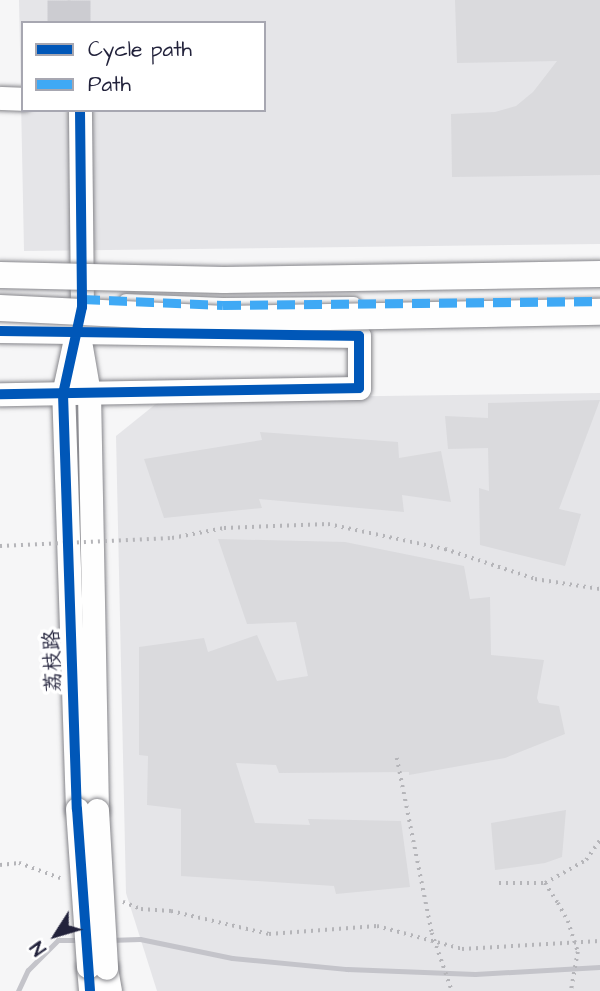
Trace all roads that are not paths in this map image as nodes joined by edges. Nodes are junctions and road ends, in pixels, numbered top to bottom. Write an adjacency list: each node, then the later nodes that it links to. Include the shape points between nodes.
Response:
1 (0, 98): 2 (street)
2 (21, 99)
3 (80, 112): 6 (street)
4 (600, 274): 5 (main road, bridge, via 223,280)
5 (0, 275)
6 (82, 299): 7 (street, via 223,305); 11 (street)
7 (600, 301)
8 (0, 308): 9 (main road, bridge, via 225,319)
9 (600, 312)
10 (0, 331): 11 (street)
11 (78, 331): 12 (street, 荔枝路); 12 (street, via 359,336 359,388); 14 (street, 荔枝路)
12 (89, 393): 14 (street); 15 (street, 荔枝路)
13 (0, 394): 14 (street)
14 (63, 394): 15 (street, 荔枝路)
15 (87, 809): 16 (street, 荔枝路, bridge)
16 (97, 968): 17 (street, 荔枝路); 18 (street, 荔枝路)
17 (90, 991)
18 (110, 991)

